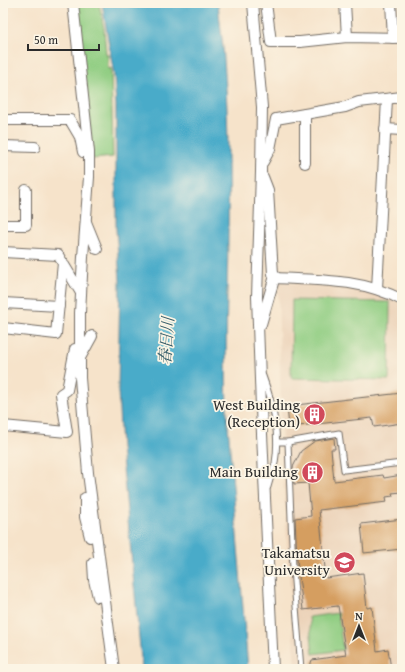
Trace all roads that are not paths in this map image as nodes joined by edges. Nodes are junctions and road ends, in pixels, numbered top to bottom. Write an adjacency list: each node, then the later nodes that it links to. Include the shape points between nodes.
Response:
1 (73, 3): 18 (street)
2 (253, 3): 17 (street, via 262,107)
3 (266, 3): 6 (street, via 271,42)
4 (345, 3): 6 (street)
5 (392, 3): 7 (street)
6 (347, 37): 7 (street)
7 (397, 38)
8 (402, 97): 9 (street)
9 (387, 98): 10 (street); 12 (street)
10 (305, 114): 16 (street); 17 (street, via 276,119 270,149)
11 (3, 120): 18 (street, via 70,120 80,137)
12 (385, 129): 13 (street); 26 (street)
13 (402, 130)
14 (3, 146): 15 (street)
15 (36, 147)
16 (305, 163)
17 (262, 168): 25 (street, via 268,190); 32 (street)
18 (89, 169): 20 (street)
19 (26, 190): 21 (street, via 26,225)
20 (85, 218): 22 (street); 27 (street)
21 (3, 225)
22 (97, 249)
23 (3, 252): 24 (street, via 58,255)
24 (63, 263): 27 (street); 30 (street)
25 (274, 276): 26 (street, via 339,281); 32 (street)
26 (377, 289): 28 (street)
27 (81, 293): 34 (street)
28 (402, 300)
29 (3, 303): 30 (street)
30 (59, 306): 31 (street, via 56,334)
31 (3, 328)
32 (258, 334): 36 (street)
33 (92, 336): 35 (street)
34 (80, 342): 35 (street); 37 (street, via 76,344 68,390 62,394 67,432)
35 (80, 360): 42 (street, via 95,547)
36 (260, 368): 38 (lane, via 271,399); 41 (street)
37 (3, 426)
38 (277, 442): 39 (lane); 41 (lane, via 275,463)
39 (288, 442): 40 (lane, via 339,433 344,470); 48 (lane, via 293,569)
40 (402, 464)
41 (264, 497): 47 (street)
42 (105, 620): 43 (street); 44 (street)
43 (110, 640): 44 (street); 46 (street)
44 (107, 651): 45 (street)
45 (109, 669)
46 (114, 669)
47 (273, 669)
48 (301, 669)

